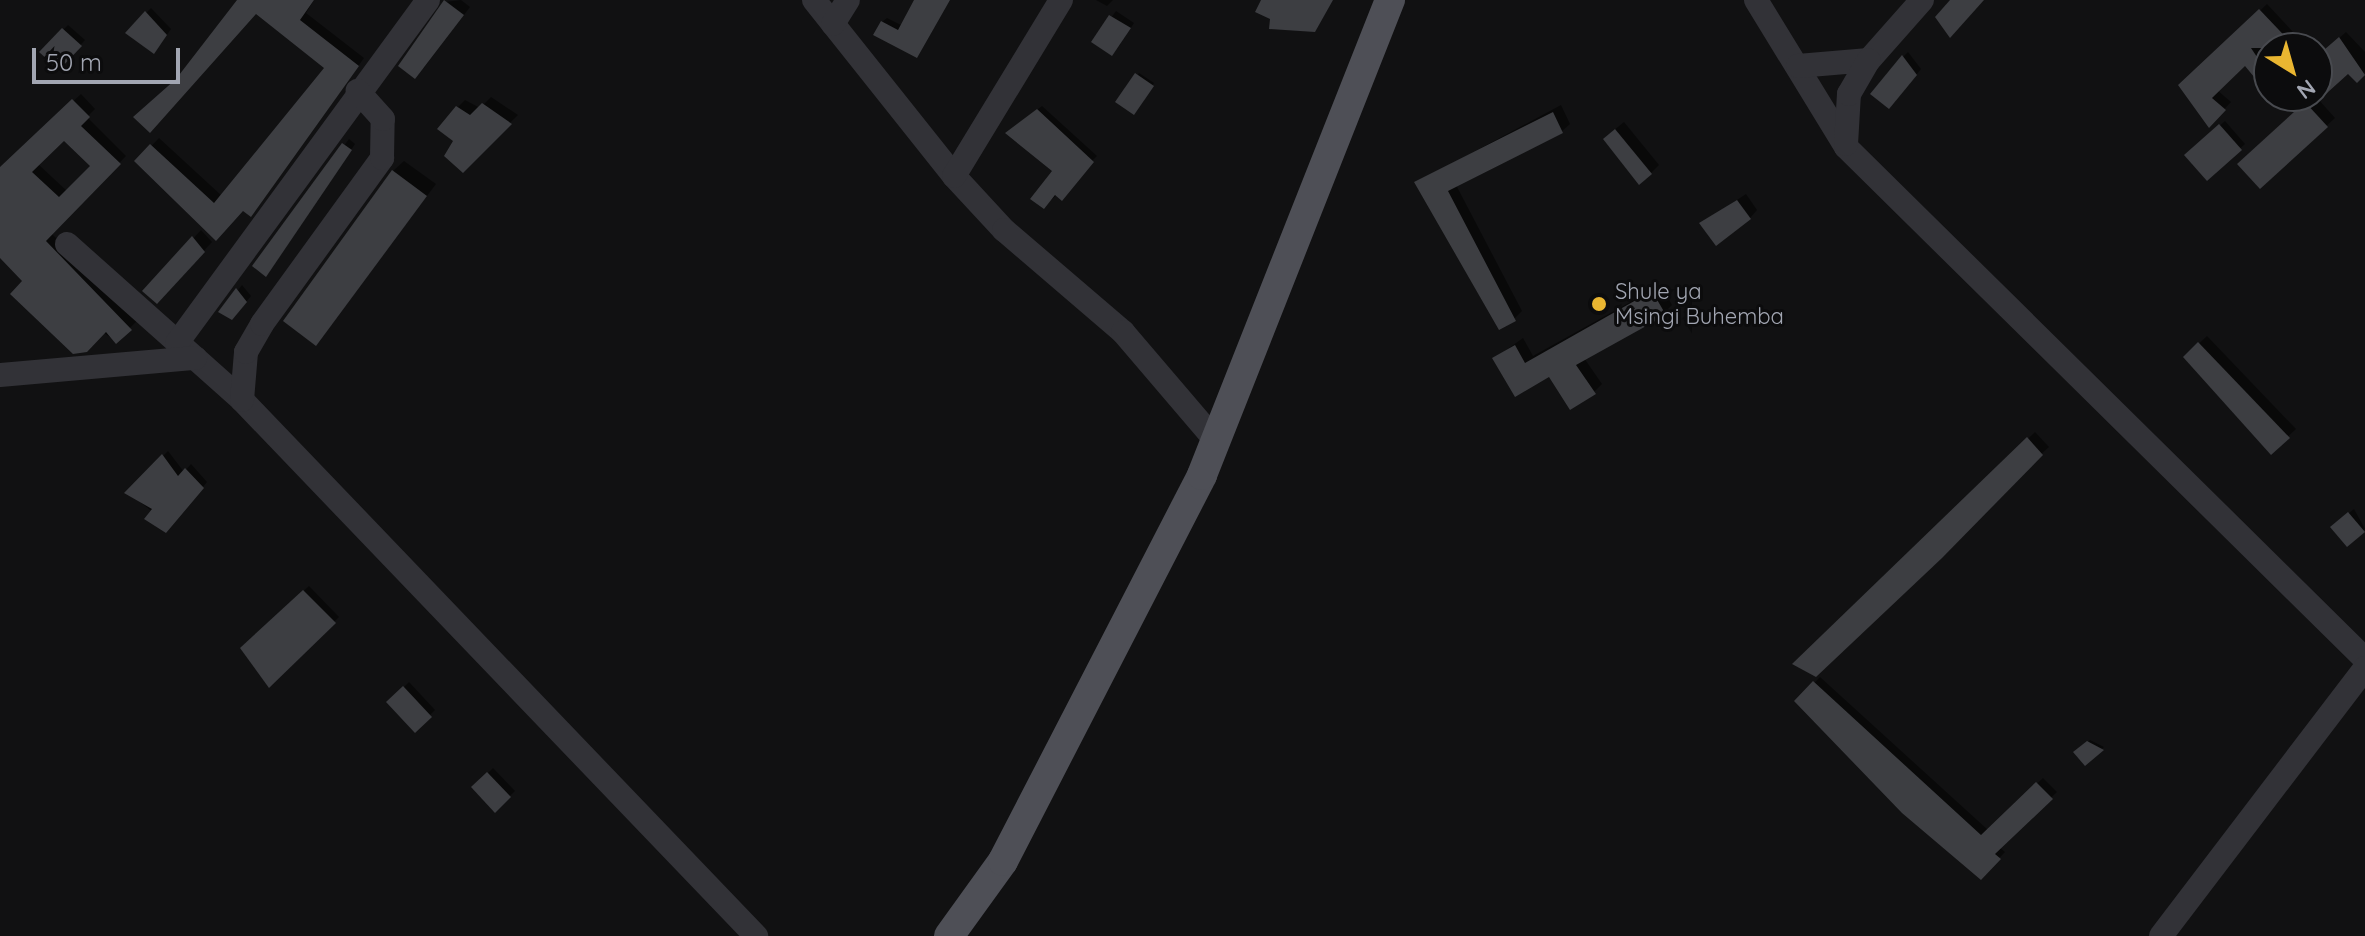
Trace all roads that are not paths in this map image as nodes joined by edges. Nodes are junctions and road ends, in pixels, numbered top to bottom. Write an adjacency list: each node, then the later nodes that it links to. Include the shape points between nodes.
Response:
1 (428, 0): 11 (street)
2 (814, 0): 8 (street)
3 (848, 0): 8 (street)
4 (1061, 0): 13 (street)
5 (1390, 0): 18 (main road)
6 (1756, 0): 10 (street)
7 (1922, 0): 9 (street)
8 (833, 24): 13 (street)
9 (1869, 60): 10 (street); 12 (street, via 1849,94)
10 (1798, 66): 12 (street)
11 (358, 91): 15 (street); 17 (street, via 383,119 382,158 262,324 246,352)
12 (1846, 147): 19 (street)
13 (954, 176): 18 (street, via 1004,230 1123,332)
14 (67, 244): 15 (street)
15 (186, 351): 16 (street); 17 (street)
16 (0, 375)
17 (242, 400): 21 (street)
18 (1216, 441): 22 (main road, via 1003,861)
19 (2365, 659)
20 (2365, 668): 23 (street)
21 (756, 936)
22 (949, 936)
23 (2161, 936)

